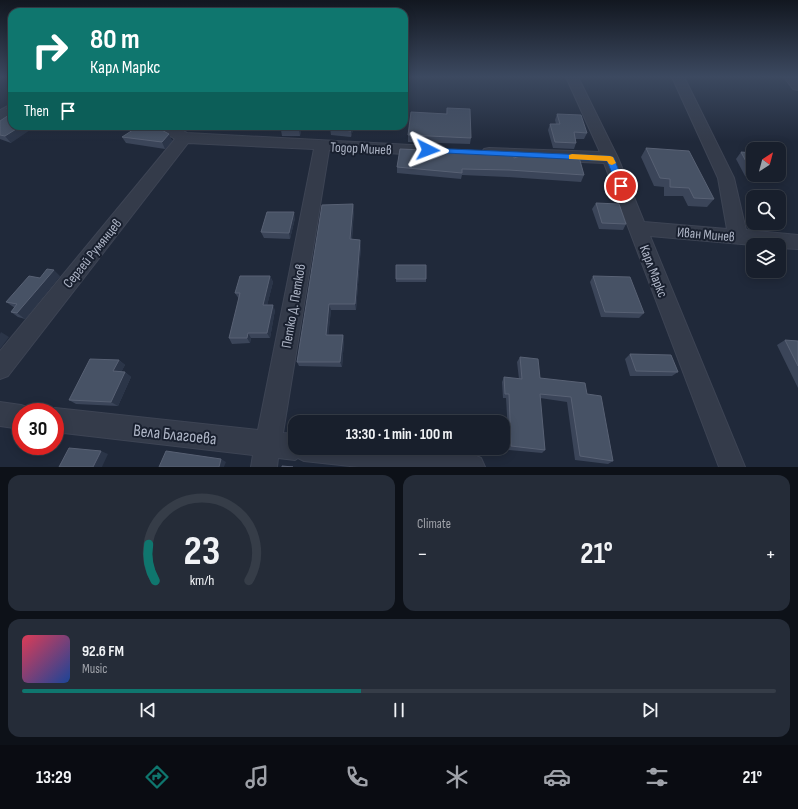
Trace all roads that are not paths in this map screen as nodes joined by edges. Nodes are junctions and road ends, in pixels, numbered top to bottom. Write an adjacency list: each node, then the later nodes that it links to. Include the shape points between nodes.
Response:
1 (582, 99): 8 (street, Карл Маркс)
2 (688, 99): 10 (street, via 726,178)
3 (171, 130): 4 (street, Тодор Минев)
4 (184, 138): 5 (street, Тодор Минев); 12 (street, Сергей Румянцев)
5 (322, 146): 6 (street, Тодор Минев); 17 (street, Петко Д. Петков)
6 (439, 151)
7 (478, 153): 8 (street)
8 (610, 158): 9 (street, Карл Маркс)
9 (638, 228): 10 (street, Иван Минев); 20 (street, Карл Маркс)
10 (738, 237): 11 (street, Иван Минев)
11 (798, 242)
12 (0, 368)
13 (0, 414): 14 (street)
14 (12, 416)
15 (64, 421): 17 (street, Вела Благоева)
16 (288, 449): 17 (street, Вела Благоева)
17 (266, 455)
18 (366, 455): 19 (street)
19 (472, 467)
20 (732, 467)

